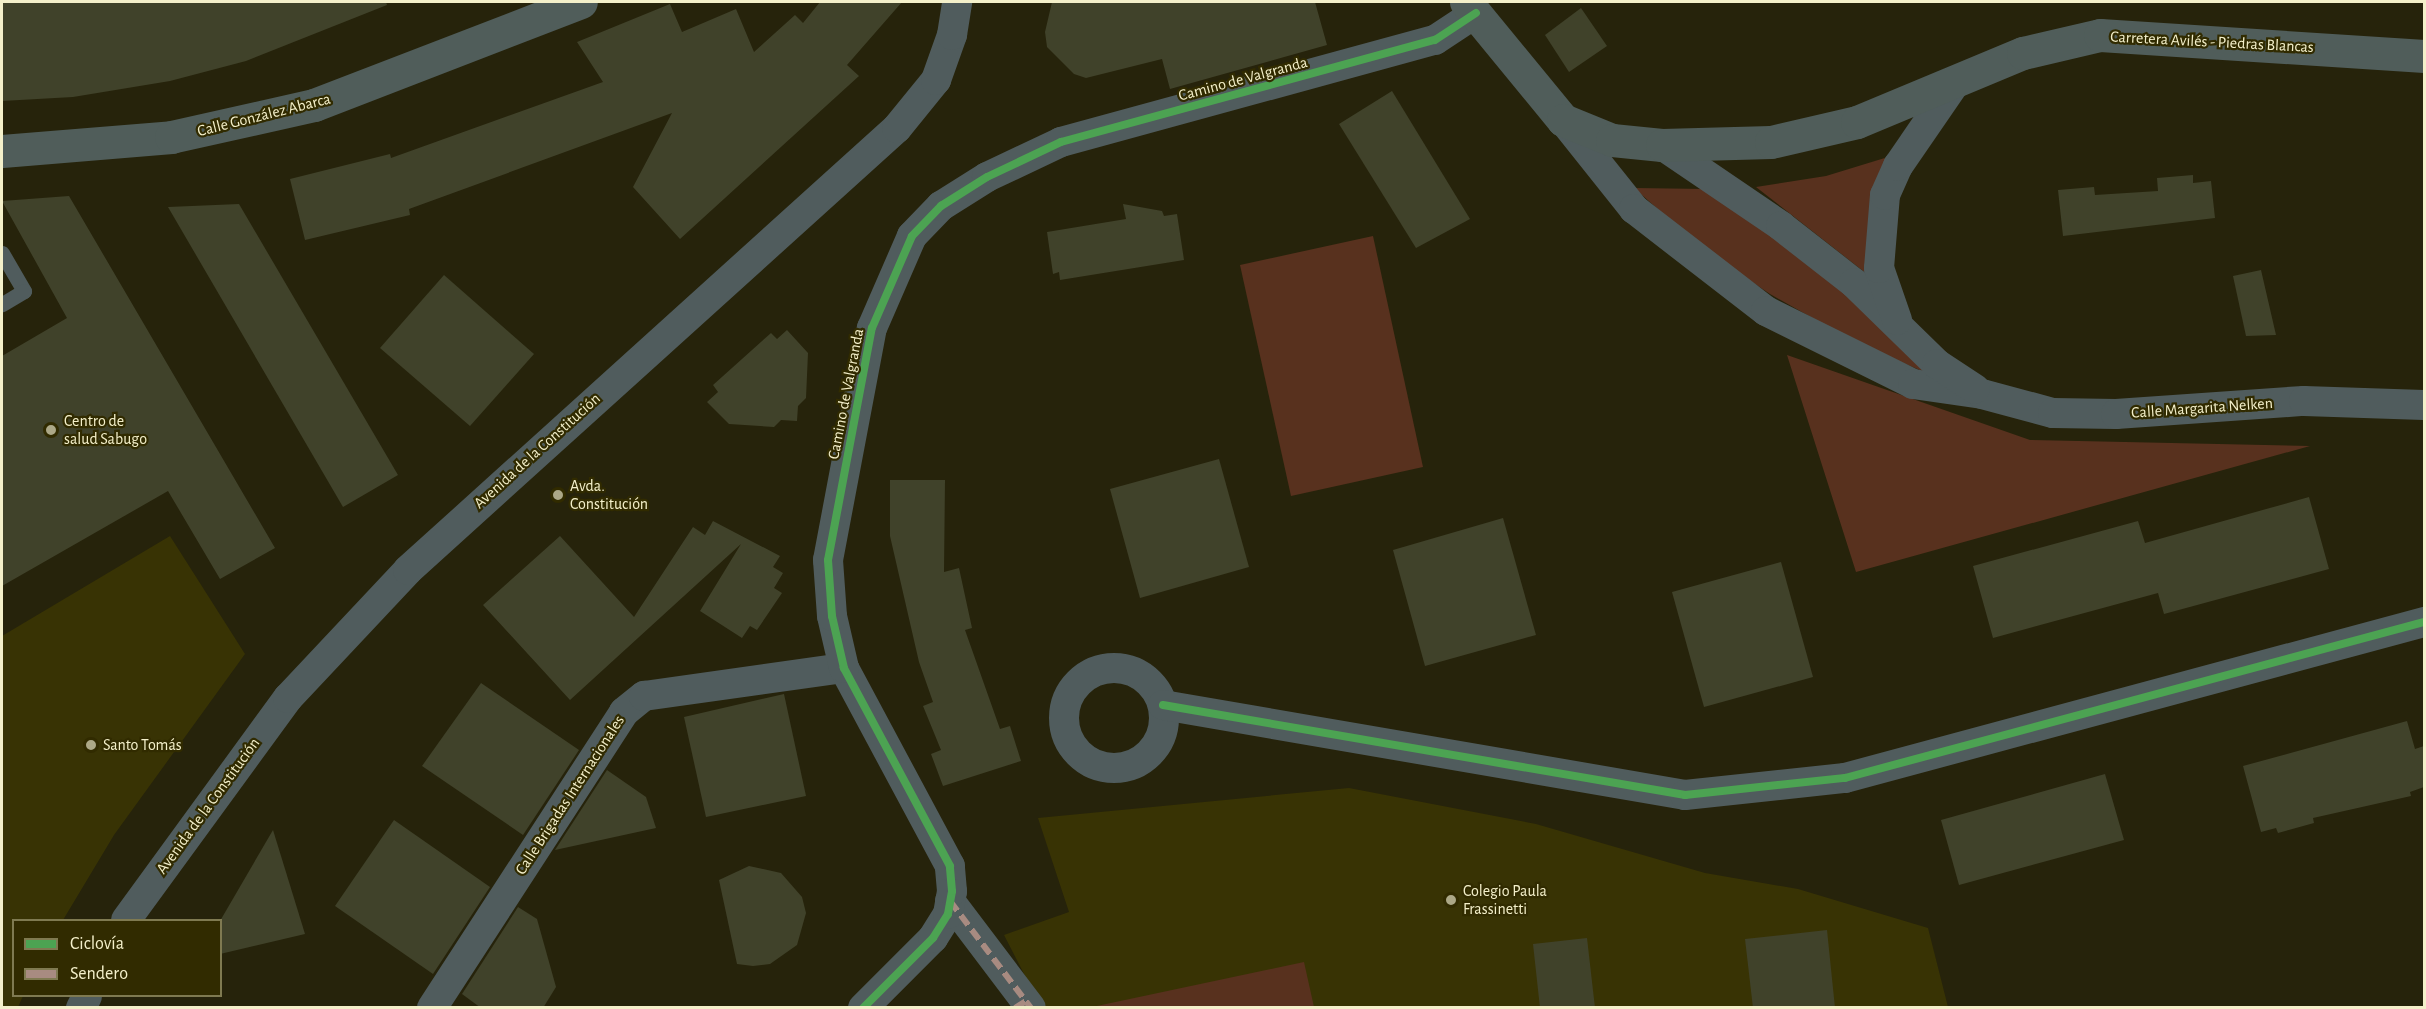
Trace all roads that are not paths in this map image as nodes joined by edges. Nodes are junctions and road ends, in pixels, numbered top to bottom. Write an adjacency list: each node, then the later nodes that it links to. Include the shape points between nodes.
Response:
1 (581, 2): 8 (street, Calle González Abarca, via 314,105 171,137)
2 (957, 2): 18 (street, Avenida de la Constitución, via 952,35 936,80 897,128 408,570 288,698)
3 (1471, 8): 6 (street, Carretera Avilés - Piedras Blancas); 15 (street, Camino de Valgranda, via 1435,40 1061,142 941,206 912,236 872,328 828,560 832,616)
4 (2424, 56): 5 (street, Carretera Avilés - Piedras Blancas, via 2100,35 2023,53)
5 (1957, 81): 7 (street, Carretera Avilés - Piedras Blancas, via 1857,122 1771,142); 11 (street, via 1898,166 1885,195 1879,268)
6 (1563, 120): 7 (street, Carretera Avilés - Piedras Blancas, via 1612,140); 12 (street, via 1634,209 1766,311 1913,384)
7 (1662, 145): 11 (street, via 1781,226 1854,283)
8 (2, 151)
9 (2, 253): 10 (lane, via 24,291)
10 (2, 304)
11 (1899, 326): 12 (street, via 1937,364)
12 (1982, 394): 13 (street, Calle Margarita Nelken, via 2054,413 2116,414 2304,401)
13 (2424, 405)
14 (2424, 622): 16 (street, via 1845,778 1685,795)
15 (844, 668): 17 (street, Camino de Valgranda, via 950,866); 20 (street, Calle Brigadas Internacionales, via 644,696 624,712)
16 (1163, 705)
17 (950, 901): 19 (street); 21 (street, Camino de Valgranda, via 933,938)
18 (127, 919)
19 (1024, 1005)
20 (432, 1008)
21 (863, 1008)

